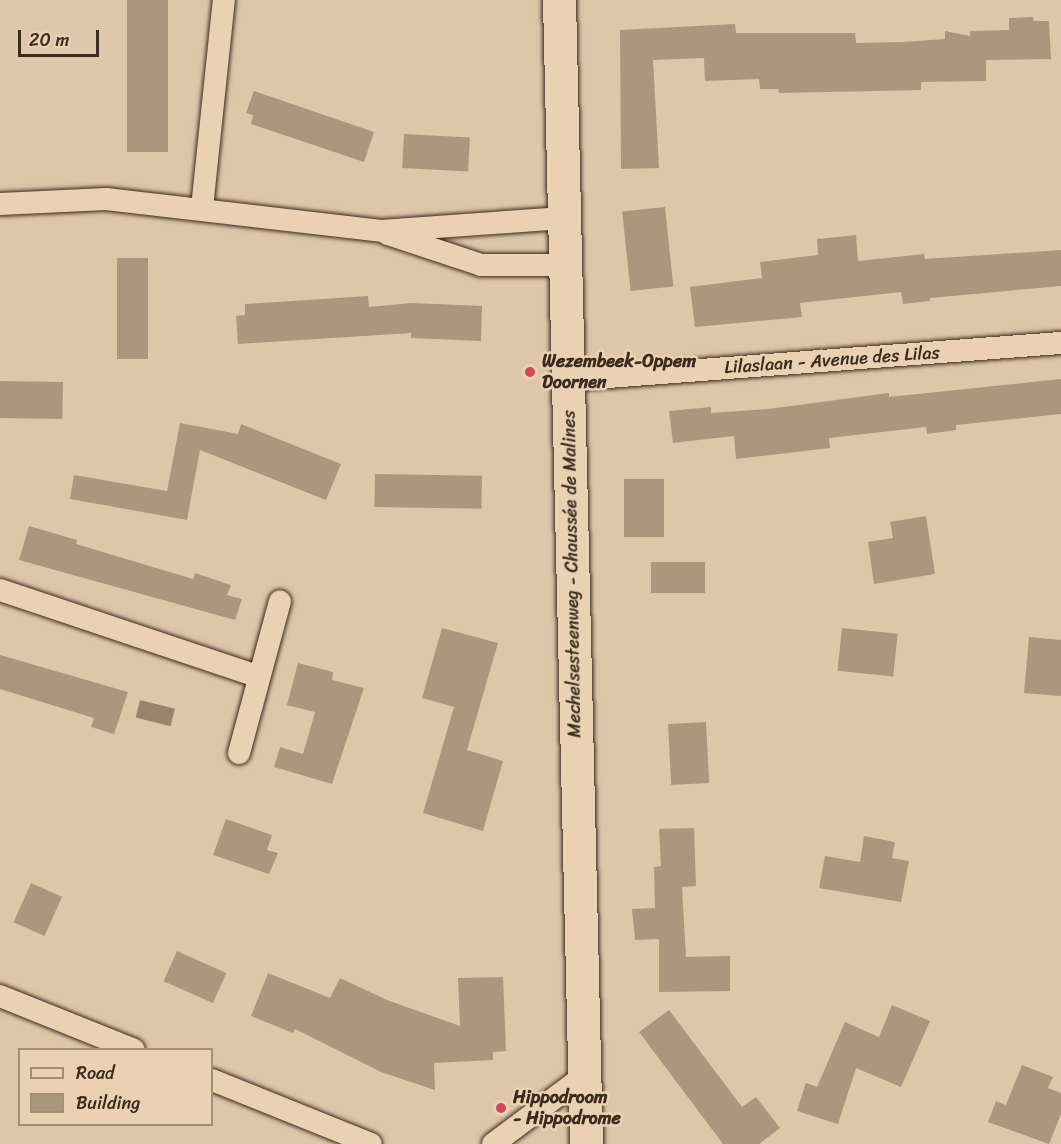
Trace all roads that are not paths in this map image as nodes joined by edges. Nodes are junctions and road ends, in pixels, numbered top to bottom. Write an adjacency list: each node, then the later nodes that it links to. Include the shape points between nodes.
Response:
1 (224, 0): 4 (street)
2 (559, 0): 5 (main road, Mechelsesteenweg - Chaussée de Malines)
3 (0, 204): 4 (street, via 106,199)
4 (202, 208): 6 (street)
5 (564, 218): 6 (street); 7 (main road, Mechelsesteenweg - Chaussée de Malines)
6 (381, 231): 7 (street, via 481,265)
7 (565, 265): 9 (main road, Mechelsesteenweg - Chaussée de Malines)
8 (1061, 343): 9 (street, Lilaslaan - Avenue des Lilas)
9 (568, 380): 16 (main road, Mechelsesteenweg - Chaussée de Malines)
10 (0, 590): 12 (street)
11 (280, 601): 12 (street)
12 (257, 676): 13 (street)
13 (239, 753)
14 (0, 996): 15 (street)
15 (129, 1048)
16 (584, 1076): 19 (street); 20 (main road, Mechelsesteenweg - Chaussée de Malines)
17 (213, 1080): 18 (street)
18 (371, 1144)
19 (493, 1144)
20 (586, 1144)

